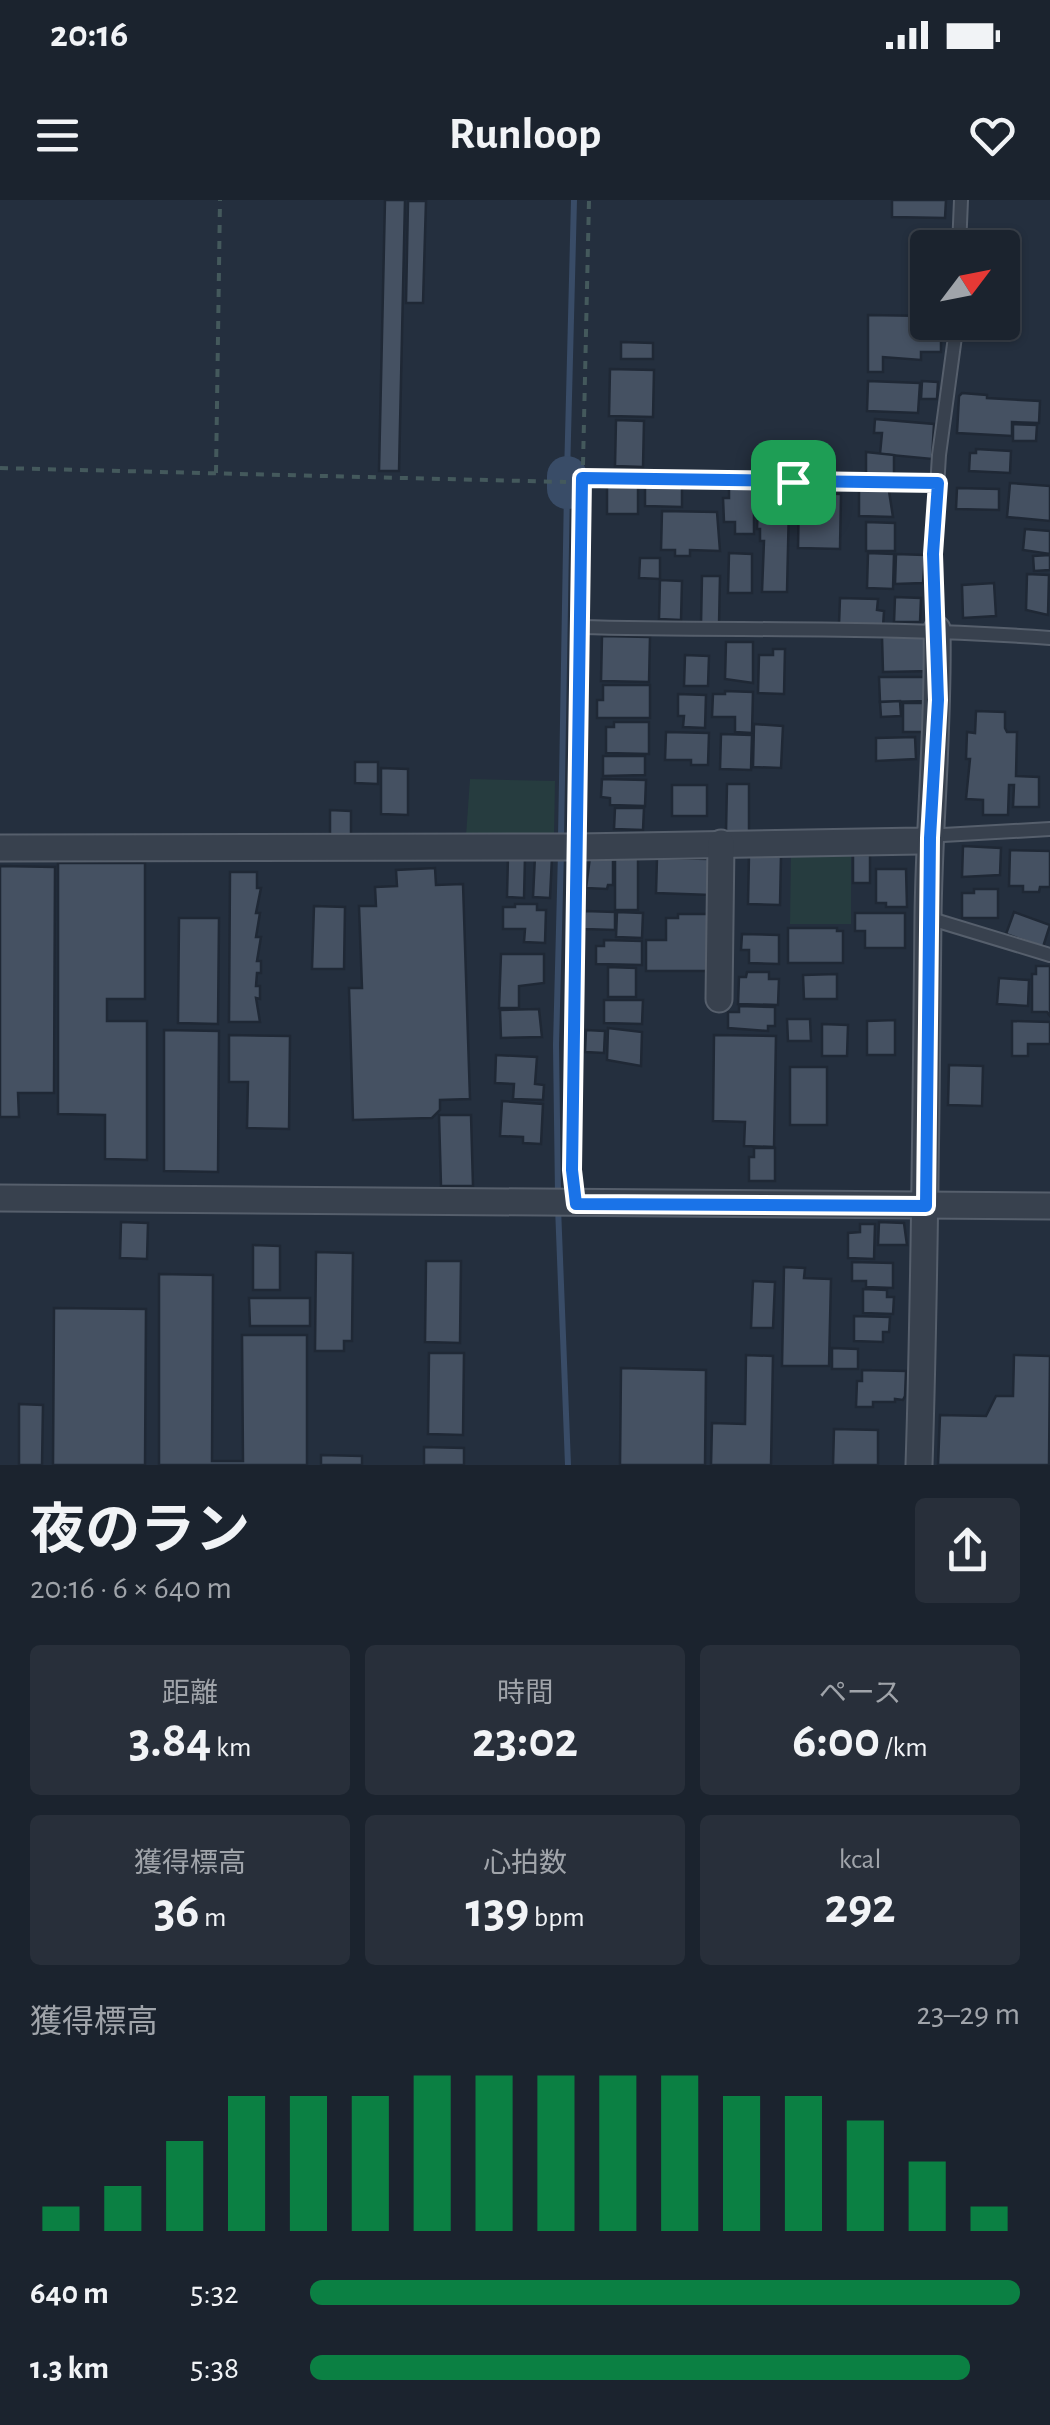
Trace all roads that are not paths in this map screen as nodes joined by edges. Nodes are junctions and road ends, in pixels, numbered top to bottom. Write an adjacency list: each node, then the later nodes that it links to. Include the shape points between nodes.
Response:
1 (961, 200): 2 (lane)
2 (960, 230)
3 (955, 340): 6 (lane, via 933,554)
4 (582, 483): 5 (lane)
5 (579, 626): 6 (lane); 11 (lane)
6 (937, 630): 7 (lane); 9 (street)
7 (1050, 638)
8 (1050, 829): 9 (lane)
9 (930, 838): 10 (street); 13 (street)
10 (721, 842): 11 (street); 15 (street)
11 (566, 847): 12 (street); 17 (lane, via 572,1170)
12 (0, 848)
13 (928, 918): 14 (lane); 18 (street)
14 (1050, 955)
15 (719, 999)
16 (0, 1198): 17 (street)
17 (565, 1204): 18 (street)
18 (926, 1206): 19 (street); 20 (street)
19 (1050, 1206)
20 (919, 1465)

